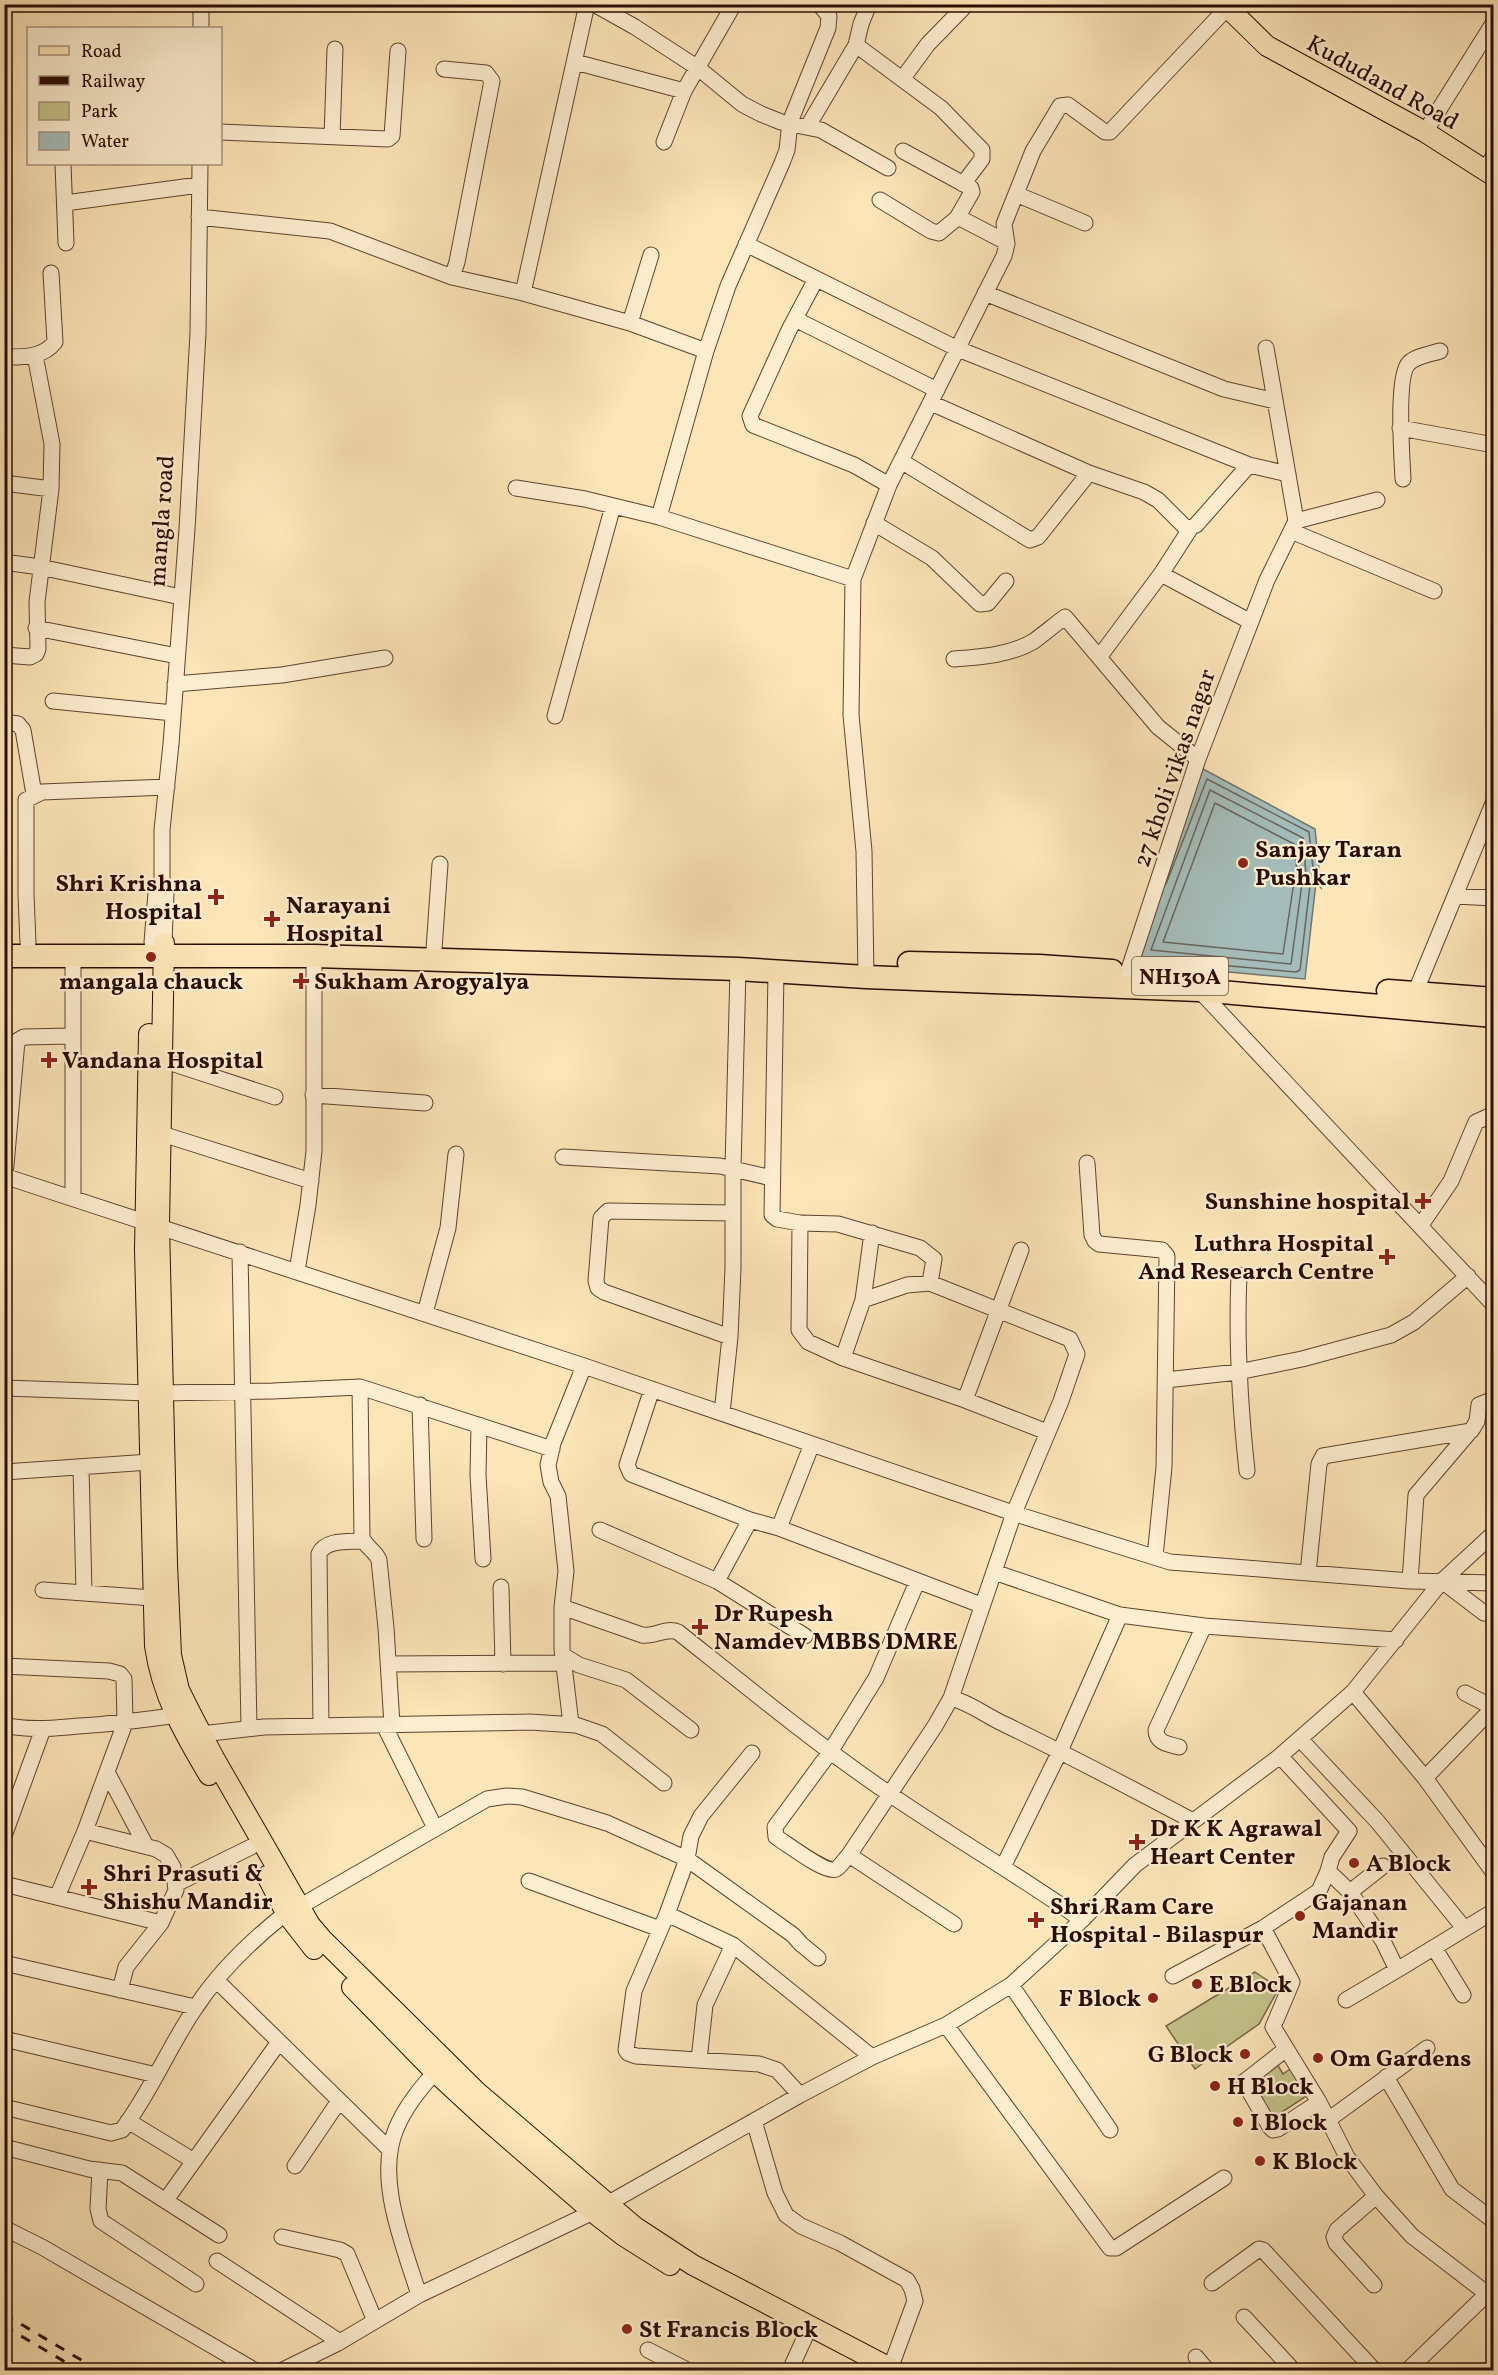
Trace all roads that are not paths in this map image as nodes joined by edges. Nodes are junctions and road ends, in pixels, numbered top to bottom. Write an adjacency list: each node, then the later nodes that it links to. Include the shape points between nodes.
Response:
1 (201, 4): 10 (street)
2 (587, 4): 14 (street)
3 (594, 4): 15 (street)
4 (734, 4): 15 (street)
5 (819, 4): 19 (street, via 829,16 828,28)
6 (869, 4): 11 (street)
7 (967, 4): 17 (street, via 928,44)
8 (1226, 6): 22 (main road, Kududand Road, via 1267,46); 32 (street, via 1110,132 1068,105 1060,106 1033,150)
9 (1494, 22): 22 (street)
10 (201, 27)
11 (856, 45): 17 (street); 20 (street)
12 (335, 49): 23 (street)
13 (398, 51): 23 (street, via 391,137)
14 (575, 62): 18 (street); 45 (street)
15 (698, 68): 18 (street); 19 (street, via 742,104)
16 (444, 69): 43 (street, via 486,73 492,81)
17 (903, 78): 31 (street, via 941,108 982,150 982,159)
18 (684, 91): 24 (street)
19 (790, 124): 20 (street); 40 (street, via 787,150)
20 (808, 126): 29 (street)
21 (222, 132): 23 (street)
22 (1425, 132): 28 (main road, Kududand Road)
23 (332, 137)
24 (664, 142)
25 (903, 151): 31 (street)
26 (63, 165): 34 (street)
27 (200, 165): 30 (street, mangla road)
28 (1491, 167)
29 (888, 168)
30 (199, 184): 34 (street); 35 (street, mangla road)
31 (963, 184): 36 (street, via 972,191)
32 (1016, 194): 37 (street); 38 (street, via 1004,224)
33 (880, 200): 36 (street, via 936,233)
34 (65, 203): 39 (street)
35 (199, 217): 43 (street, via 330,231); 80 (street, mangla road, via 198,333)
36 (958, 217): 38 (street)
37 (1085, 223)
38 (1006, 242): 46 (street, via 1004,256)
39 (66, 243)
40 (746, 244): 44 (street); 51 (street)
41 (651, 255): 48 (street)
42 (51, 273): 53 (street, via 56,339 51,348)
43 (452, 277): 45 (street)
44 (816, 279): 47 (street); 50 (street)
45 (523, 293): 48 (street)
46 (986, 293): 50 (street); 56 (street, via 1224,389)
47 (795, 319): 55 (street); 65 (street, via 750,416 751,423 854,465)
48 (630, 323): 51 (street)
49 (1266, 348): 56 (street)
50 (958, 349): 55 (street); 60 (street)
51 (706, 351): 70 (street)
52 (1440, 351): 57 (street, via 1412,360 1406,367)
53 (35, 355): 54 (street); 67 (street, via 52,444)
54 (4, 357)
55 (934, 397): 59 (street); 61 (street)
56 (1275, 401): 62 (street)
57 (1400, 428): 58 (street); 63 (street)
58 (1494, 445)
59 (901, 461): 61 (street, via 1030,540 1038,537); 65 (street)
60 (1248, 465): 62 (street); 73 (street)
61 (1089, 473): 73 (street, via 1144,492)
62 (1288, 474): 72 (street)
63 (1403, 479)
64 (4, 483): 67 (street)
65 (889, 485): 71 (street)
66 (516, 488): 69 (street)
67 (51, 489): 75 (street)
68 (1377, 500): 72 (street)
69 (613, 506): 70 (street); 91 (street)
70 (659, 517): 77 (street)
71 (874, 523): 77 (street); 78 (street, via 932,558 980,604 988,603)
72 (1294, 526): 79 (street); 81 (street, 27 kholi vikas nagar)
73 (1190, 529): 76 (street)
74 (4, 562): 75 (street)
75 (40, 567): 80 (street); 82 (street)
76 (1161, 574): 81 (street); 85 (street)
77 (853, 579): 109 (street, via 851,715 864,852)
78 (1006, 581)
79 (1434, 591)
80 (181, 597): 84 (street, mangla road)
81 (1251, 622): 93 (street, 27 kholi vikas nagar)
82 (36, 628): 83 (street, via 36,654); 84 (street)
83 (4, 655)
84 (177, 656): 88 (street, mangla road)
85 (1100, 656): 87 (street, via 1065,617 1012,650); 93 (street, via 1158,727)
86 (385, 658): 88 (street, via 282,675)
87 (954, 660)
88 (175, 684): 90 (street, mangla road)
89 (53, 701): 90 (street)
90 (173, 713): 94 (street, mangla road)
91 (555, 716)
92 (4, 722): 95 (street, via 18,724 23,730)
93 (1198, 759): 111 (street, 27 kholi vikas nagar)
94 (167, 787): 95 (street); 103 (street, mangla road, via 162,881 156,893)
95 (34, 794): 101 (street, via 25,805)
96 (1494, 801): 98 (street)
97 (440, 864): 102 (street)
98 (1455, 896): 99 (street); 113 (street)
99 (1494, 898)
100 (4, 943): 101 (highway, NH130A)
101 (28, 943): 103 (highway, NH130A)
102 (435, 948): 103 (highway, NH130A); 107 (highway, NH130A)
103 (158, 950): 104 (highway, NH130A); 106 (highway, NH130A); 117 (main road); 132 (main road)
104 (73, 955): 105 (highway, NH130A); 116 (street)
105 (4, 956)
106 (314, 956): 107 (highway, NH130A); 118 (street)
107 (526, 957): 108 (highway, NH130A); 109 (highway, NH130A)
108 (738, 969): 110 (highway, NH130A); 126 (street)
109 (866, 969): 110 (highway, NH130A); 111 (highway, NH130A, via 1039,966); 112 (highway, NH130A)
110 (776, 971): 128 (street)
111 (1128, 972): 113 (highway, NH130A)
112 (1199, 990): 115 (highway, NH130A); 134 (street)
113 (1415, 993): 114 (highway, NH130A)
114 (1494, 999)
115 (1494, 1017)
116 (72, 1036): 127 (street, via 24,1037 17,1041); 130 (street)
117 (162, 1060): 119 (street); 122 (main road)
118 (313, 1095): 120 (street); 129 (street)
119 (275, 1097)
120 (425, 1103)
121 (1494, 1114): 134 (street, via 1476,1122 1451,1182)
122 (162, 1134): 129 (street); 132 (main road)
123 (456, 1154): 145 (street, via 448,1228)
124 (562, 1157): 126 (street)
125 (1087, 1163): 150 (street, via 1095,1241 1162,1250 1167,1256)
126 (733, 1168): 128 (street); 131 (street)
127 (5, 1176): 130 (street)
128 (772, 1178): 133 (street, via 772,1215)
129 (311, 1181): 138 (street)
130 (73, 1198): 132 (street)
131 (732, 1213): 146 (street); 146 (street, via 608,1211 601,1218 596,1281 604,1292)
132 (152, 1223): 137 (street); 155 (main road)
133 (800, 1223): 135 (street, via 838,1224); 147 (street, via 800,1333 808,1342)
134 (1421, 1225): 140 (street)
135 (872, 1233): 141 (street, via 920,1248 932,1257 935,1263); 142 (street)
136 (1021, 1250): 144 (street)
137 (240, 1252): 138 (street); 154 (street)
138 (297, 1271): 145 (street)
139 (1239, 1275): 149 (street)
140 (1468, 1276): 143 (street); 149 (street, via 1413,1322 1390,1335)
141 (930, 1282): 142 (street, via 907,1285); 144 (street)
142 (863, 1300): 147 (street)
143 (1494, 1305)
144 (999, 1311): 157 (street); 162 (street, via 1070,1339 1076,1349)
145 (425, 1313): 148 (street)
146 (730, 1337): 159 (street)
147 (843, 1358): 157 (street)
148 (584, 1366): 153 (street); 164 (street)
149 (1238, 1372): 150 (street); 167 (street)
150 (1166, 1380): 176 (street, via 1164,1467)
151 (360, 1386): 154 (street); 158 (street); 175 (street)
152 (4, 1388): 155 (street)
153 (652, 1389): 159 (street); 170 (street, via 628,1462 630,1474)
154 (243, 1392): 155 (street); 210 (street)
155 (155, 1393): 165 (main road); 204 (main road, via 171,1655)
156 (1494, 1399): 161 (street, via 1479,1405)
157 (965, 1400): 162 (street)
158 (420, 1405): 160 (street); 174 (street)
159 (722, 1413): 163 (street)
160 (479, 1425): 164 (street); 177 (street)
161 (1471, 1431): 179 (street, via 1323,1456); 181 (street, via 1416,1496)
162 (1047, 1432): 169 (street)
163 (812, 1444): 169 (street); 171 (street)
164 (552, 1449): 190 (street, via 549,1474 558,1496 566,1571)
165 (150, 1462): 166 (street); 188 (main road)
166 (81, 1467): 168 (street); 187 (street)
167 (1247, 1471)
168 (4, 1472)
169 (1014, 1513): 176 (street); 178 (street)
170 (750, 1520): 171 (street); 180 (street)
171 (779, 1528): 183 (street)
172 (600, 1530): 180 (street)
173 (1494, 1533): 182 (street)
174 (424, 1539)
175 (363, 1540): 197 (street, via 379,1560); 209 (street, via 329,1544 319,1554)
176 (1155, 1557): 179 (street, via 1170,1562)
177 (483, 1558)
178 (994, 1572): 189 (street); 192 (street)
179 (1308, 1573): 181 (street)
180 (717, 1581): 194 (street)
181 (1410, 1581): 182 (street)
182 (1442, 1581): 184 (street); 191 (street, via 1485,1613); 195 (street)
183 (917, 1582): 189 (street); 217 (street, via 876,1678)
184 (1494, 1583)
185 (501, 1587): 198 (street)
186 (43, 1590): 187 (street)
187 (84, 1593): 188 (street)
188 (153, 1598): 204 (main road, via 159,1671 166,1694)
189 (981, 1605): 202 (street)
190 (562, 1607): 196 (street); 217 (street, via 642,1635 678,1632)
191 (1494, 1614)
192 (1120, 1615): 193 (street); 216 (street)
193 (1204, 1626): 195 (street); 215 (street, via 1156,1730 1160,1741)
194 (805, 1636)
195 (1396, 1640): 200 (street)
196 (564, 1660): 198 (street); 206 (street); 212 (street, via 626,1680)
197 (388, 1664): 198 (street); 208 (street)
198 (503, 1664)
199 (4, 1666): 205 (street, via 116,1672 123,1677 126,1687)
200 (1353, 1692): 214 (street); 221 (street)
201 (1465, 1693): 203 (street)
202 (951, 1698): 216 (street); 223 (street)
203 (1493, 1708): 221 (street)
204 (183, 1715): 205 (street); 213 (main road)
205 (125, 1723): 211 (street); 220 (street)
206 (571, 1724): 208 (street); 222 (street, via 602,1734)
207 (4, 1725): 211 (street)
208 (388, 1725): 209 (street); 225 (street)
209 (321, 1726): 210 (street)
210 (249, 1728): 213 (street)
211 (43, 1729): 227 (street)
212 (691, 1730)
213 (194, 1735): 229 (main road); 241 (main road)
214 (1300, 1739): 219 (street); 248 (street, via 1377,1821)
215 (1179, 1747)
216 (1060, 1751): 224 (street); 233 (street)
217 (830, 1752): 223 (street); 230 (street, via 774,1832 803,1856 830,1870 837,1869)
218 (752, 1753): 231 (street, via 701,1816 691,1836)
219 (1280, 1756): 224 (street); 235 (street, via 1348,1831)
220 (107, 1772): 226 (street); 228 (street)
221 (1425, 1778): 234 (street)
222 (664, 1783)
223 (888, 1793): 230 (street); 233 (street)
224 (1193, 1821): 244 (street, via 1135,1865)
225 (435, 1828): 231 (street, via 487,1799 522,1797 607,1823); 241 (street)
226 (86, 1830): 228 (street); 240 (street)
227 (4, 1836)
228 (146, 1846): 238 (street, via 166,1855)
229 (251, 1847): 238 (street); 241 (main road)
230 (849, 1855): 246 (street)
231 (687, 1859): 243 (street); 252 (street, via 793,1935)
232 (1383, 1866): 239 (street)
233 (1004, 1867): 244 (street)
234 (1492, 1868)
235 (1328, 1871): 239 (street); 247 (street, via 1319,1891)
236 (529, 1881): 249 (street)
237 (4, 1884): 240 (street)
238 (176, 1884): 245 (street)
239 (1350, 1892): 254 (street)
240 (57, 1897): 245 (street)
241 (292, 1910): 256 (street, via 236,1957); 269 (main road, via 313,1948); 288 (main road)
242 (1494, 1911): 248 (street)
243 (667, 1914): 249 (street); 250 (street)
244 (1082, 1920): 257 (street)
245 (161, 1923): 258 (street, via 126,1967)
246 (954, 1924)
247 (1263, 1928): 255 (street); 266 (street, via 1292,1982 1273,2027)
248 (1464, 1928): 251 (street)
249 (660, 1929): 268 (street, via 634,1991 626,2050 636,2056)
250 (733, 1945): 267 (street); 268 (street, via 705,2005)
251 (1435, 1949): 254 (street); 259 (street)
252 (818, 1958)
253 (4, 1963): 258 (street)
254 (1397, 1970): 260 (street)
255 (1173, 1976)
256 (216, 1980): 261 (street); 264 (street)
257 (1011, 1985): 262 (street); 279 (street)
258 (120, 1990): 261 (street)
259 (1463, 1995)
260 (1346, 2000)
261 (195, 2007): 270 (street)
262 (946, 2025): 267 (street); 285 (street, via 1110,2247 1116,2248)
263 (4, 2039): 270 (street)
264 (279, 2042): 273 (street); 282 (street)
265 (1427, 2048): 271 (street)
266 (1286, 2049): 274 (street); 274 (street, via 1244,2082 1270,2127 1278,2129)
267 (872, 2056): 272 (street)
268 (699, 2060): 272 (street, via 768,2067 783,2076)
269 (435, 2072): 281 (street, via 406,2108); 288 (main road)
270 (156, 2075): 277 (street)
271 (1386, 2077): 276 (street); 289 (street, via 1452,2189)
272 (800, 2095): 278 (street)
273 (339, 2101): 281 (street); 283 (street)
274 (1319, 2102): 276 (street)
275 (4, 2107): 277 (street, via 111,2133 122,2130)
276 (1328, 2120): 286 (street, via 1347,2157)
277 (128, 2121): 282 (street)
278 (754, 2121): 288 (street); 305 (street, via 786,2215 910,2285 915,2301)
279 (1110, 2130)
280 (4, 2147): 284 (street)
281 (390, 2150): 297 (street, via 392,2207)
282 (194, 2161): 287 (street)
283 (295, 2166)
284 (100, 2170): 287 (street, via 130,2176); 295 (street, via 101,2221)
285 (1224, 2178)
286 (1376, 2196): 296 (street, via 1334,2237); 298 (street, via 1412,2236)
287 (166, 2200): 291 (street)
288 (600, 2208): 297 (street); 301 (main road, via 624,2236 679,2271); 305 (main road, via 693,2265)
289 (1494, 2222)
290 (4, 2228): 306 (street)
291 (219, 2235)
292 (282, 2236): 300 (street, via 347,2254)
293 (218, 2261): 302 (street)
294 (1212, 2283): 313 (street, via 1251,2254 1263,2250)
295 (196, 2284)
296 (1374, 2285)
297 (419, 2295): 300 (street)
298 (1490, 2296): 314 (street)
299 (1244, 2317): 312 (street)
300 (375, 2321): 302 (street)
301 (805, 2337): 309 (street); 310 (main road)
302 (340, 2342): 307 (street)
303 (648, 2350): 308 (street)
304 (1196, 2357): 311 (street)
305 (892, 2369)
306 (254, 2370)
307 (283, 2370)
308 (687, 2370)
309 (790, 2370)
310 (868, 2370)
311 (1207, 2370)
312 (1293, 2370)
313 (1374, 2370)
314 (1408, 2370)

